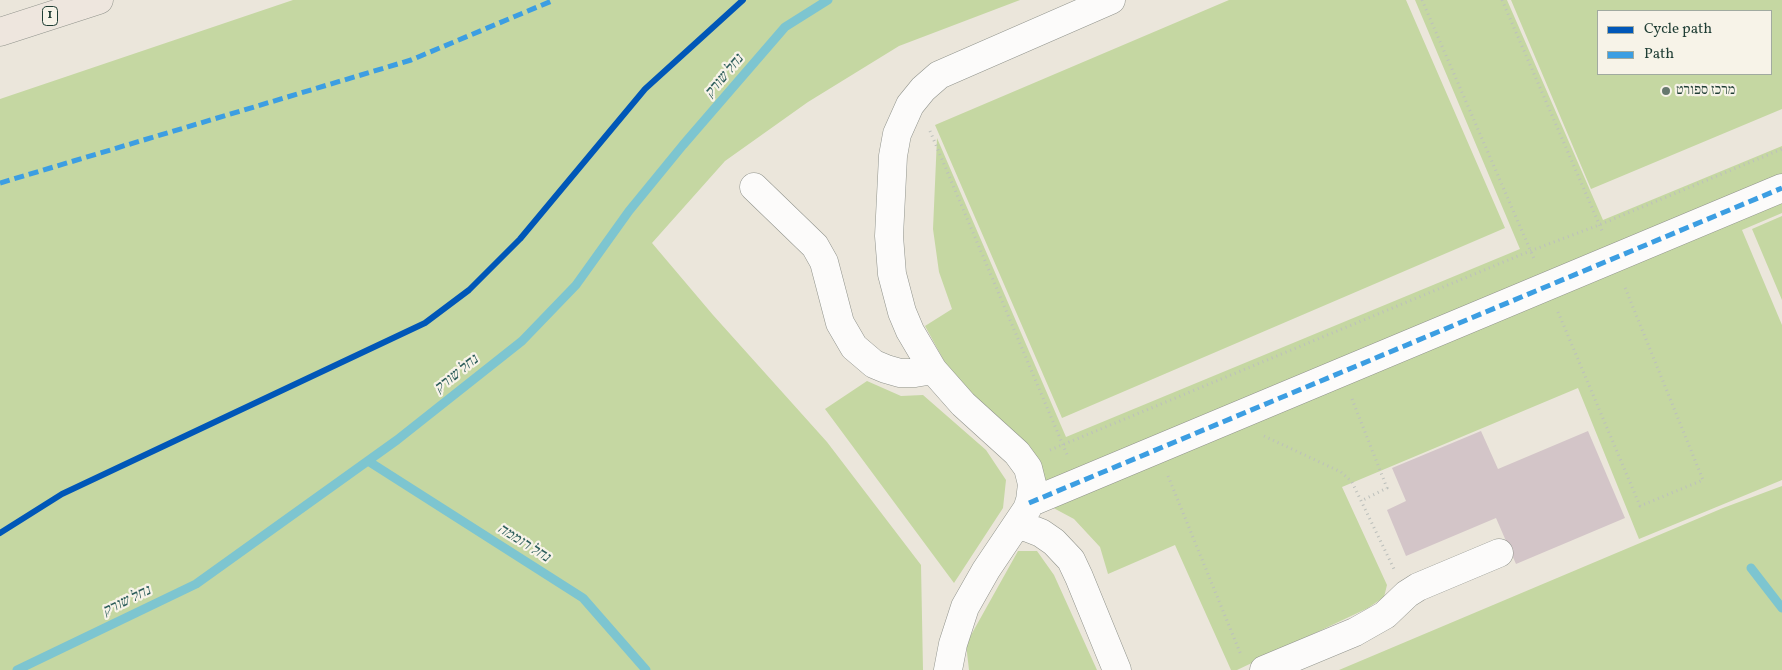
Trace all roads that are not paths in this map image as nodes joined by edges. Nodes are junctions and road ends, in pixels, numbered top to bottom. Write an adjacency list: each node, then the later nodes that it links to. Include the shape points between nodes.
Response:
1 (99, 0): 3 (highway, 1)
2 (1110, 0): 6 (street, via 949,70 930,82 910,105 901,124 893,156 890,255 902,312)
3 (0, 32)
4 (754, 187): 6 (street, via 815,246 824,262 840,323 854,347 874,364 886,369 900,373)
5 (1782, 188): 7 (street, via 1079,483)
6 (933, 370): 7 (street, via 1024,461 1032,484)
7 (1023, 514): 10 (street, via 965,607); 11 (street, via 1071,560)
8 (1499, 553): 9 (street, via 1418,587 1385,615 1355,632)
9 (1254, 665)
10 (948, 670)
11 (1117, 670)

